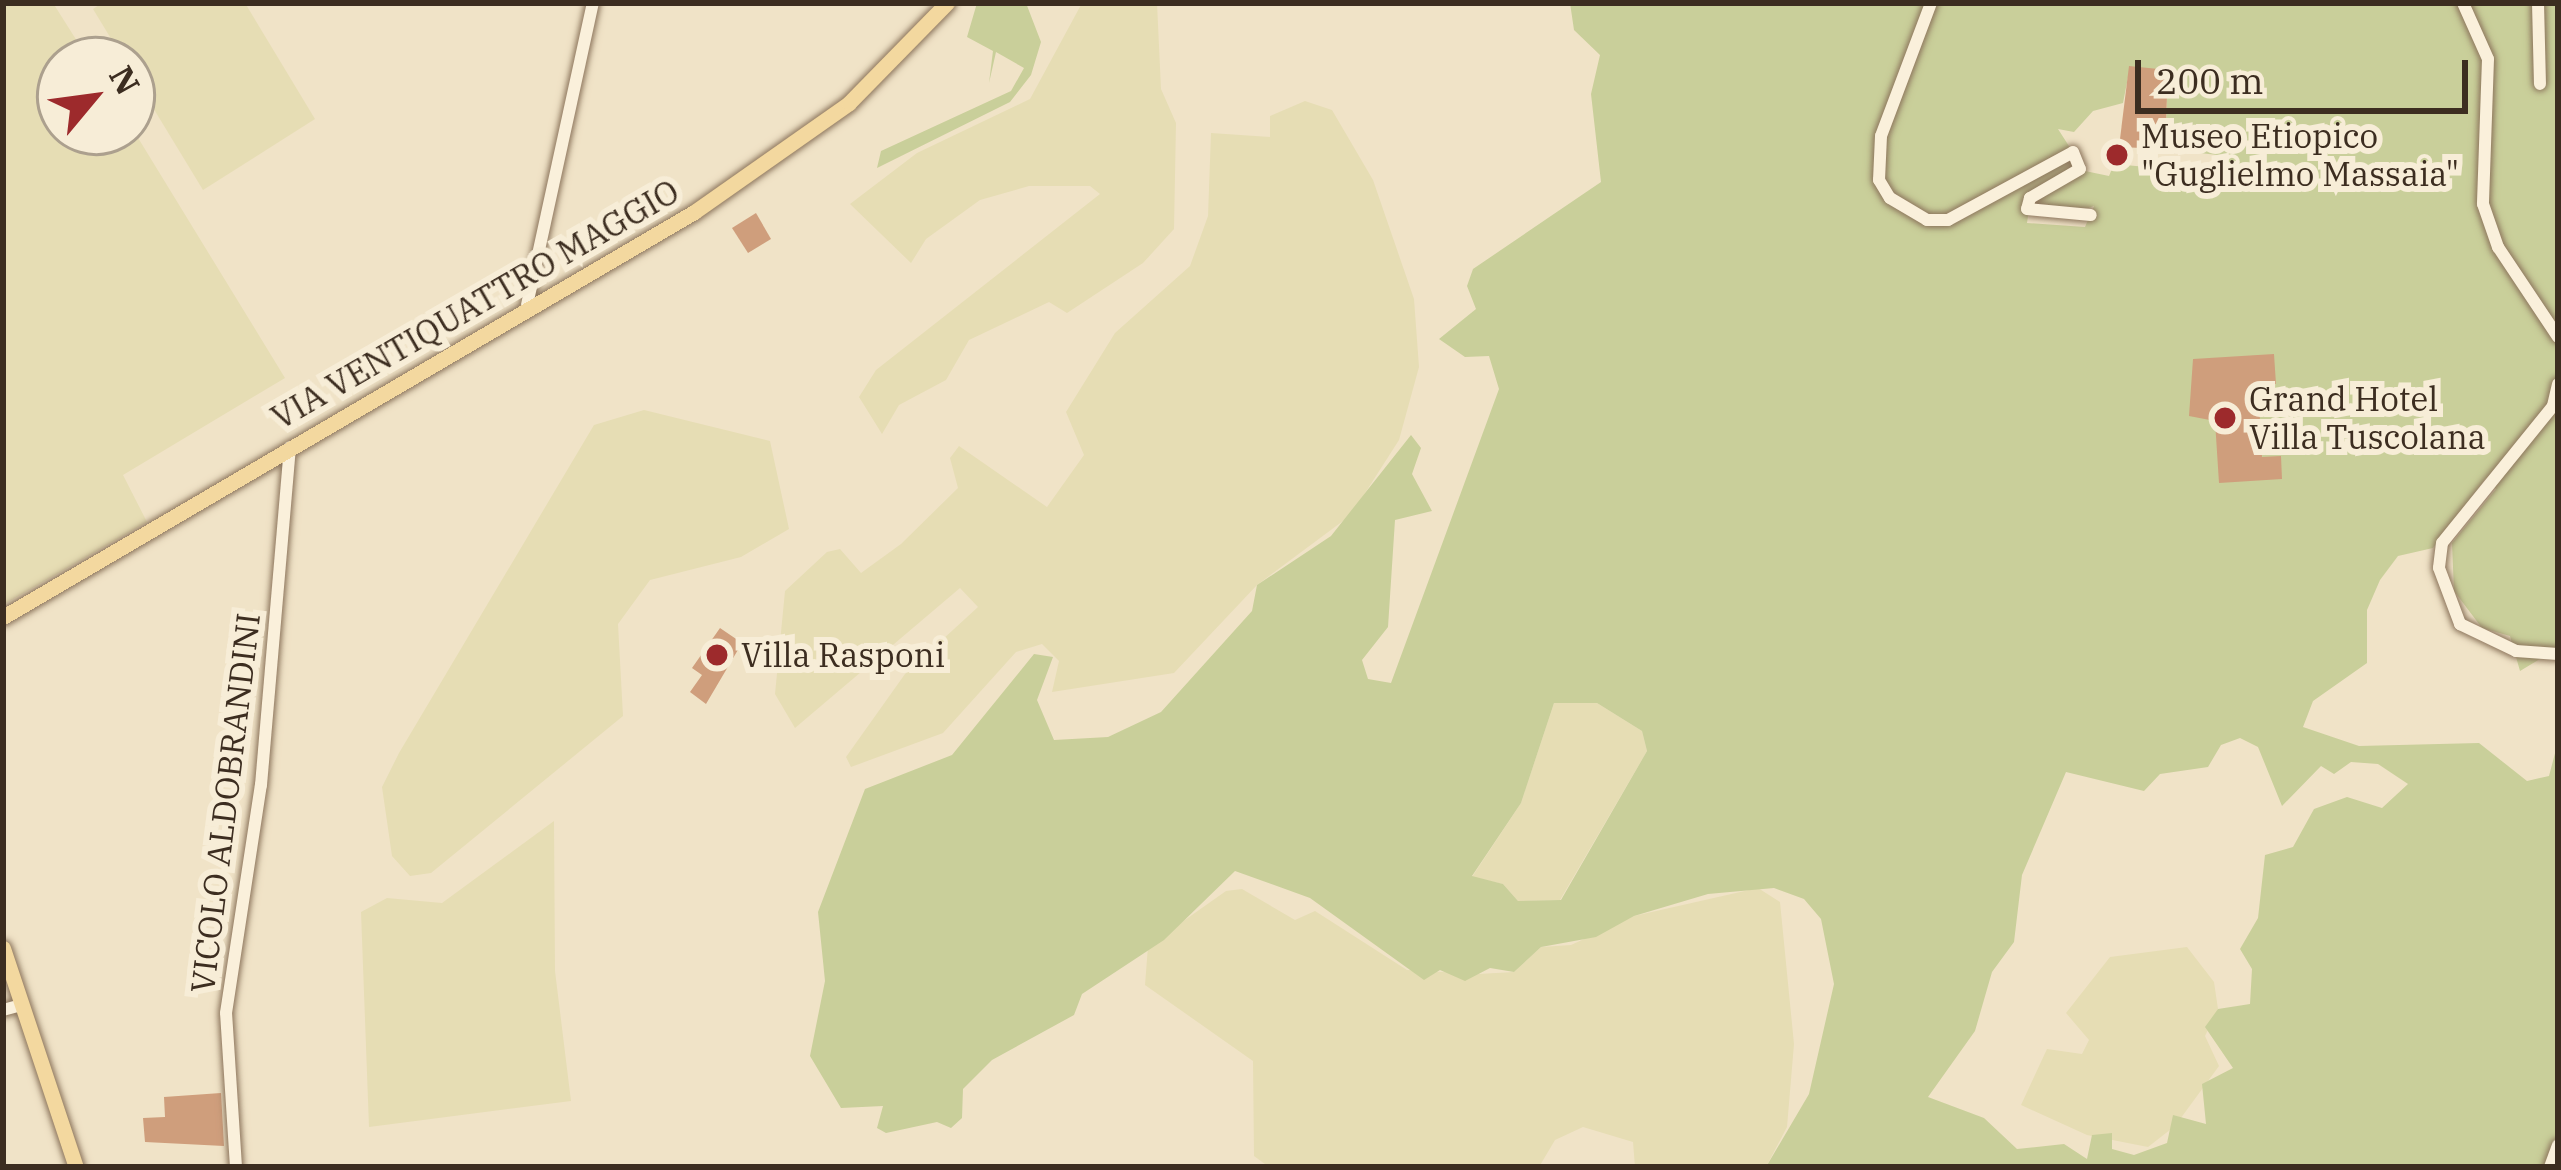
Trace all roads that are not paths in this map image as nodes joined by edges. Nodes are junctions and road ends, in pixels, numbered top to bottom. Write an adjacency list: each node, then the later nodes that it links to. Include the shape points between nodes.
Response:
1 (593, 3): 8 (street)
2 (947, 3): 8 (main road, VIA VENTIQUATTRO MAGGIO, via 849,104 694,212)
3 (1930, 3): 7 (street, via 1881,136 1879,180 1890,199 1927,220 1948,220 2073,152 2080,169 2027,209)
4 (2463, 3): 9 (street, via 2488,59 2482,204 2498,247)
5 (2538, 3): 6 (street)
6 (2540, 84)
7 (2091, 215)
8 (527, 305): 11 (main road, VIA VENTIQUATTRO MAGGIO)
9 (2558, 337)
10 (2558, 384): 13 (street, via 2553,406 2442,543 2439,568 2460,624 2516,651)
11 (290, 446): 12 (main road, VIA VENTIQUATTRO MAGGIO); 19 (street, VICOLO ALDOBRANDINI, via 261,785 226,1013)
12 (3, 617)
13 (2558, 654)
14 (3, 948): 15 (main road)
15 (22, 1004): 16 (street); 18 (main road)
16 (3, 1010)
17 (2558, 1145): 20 (street)
18 (76, 1167)
19 (236, 1167)
20 (2550, 1167)

